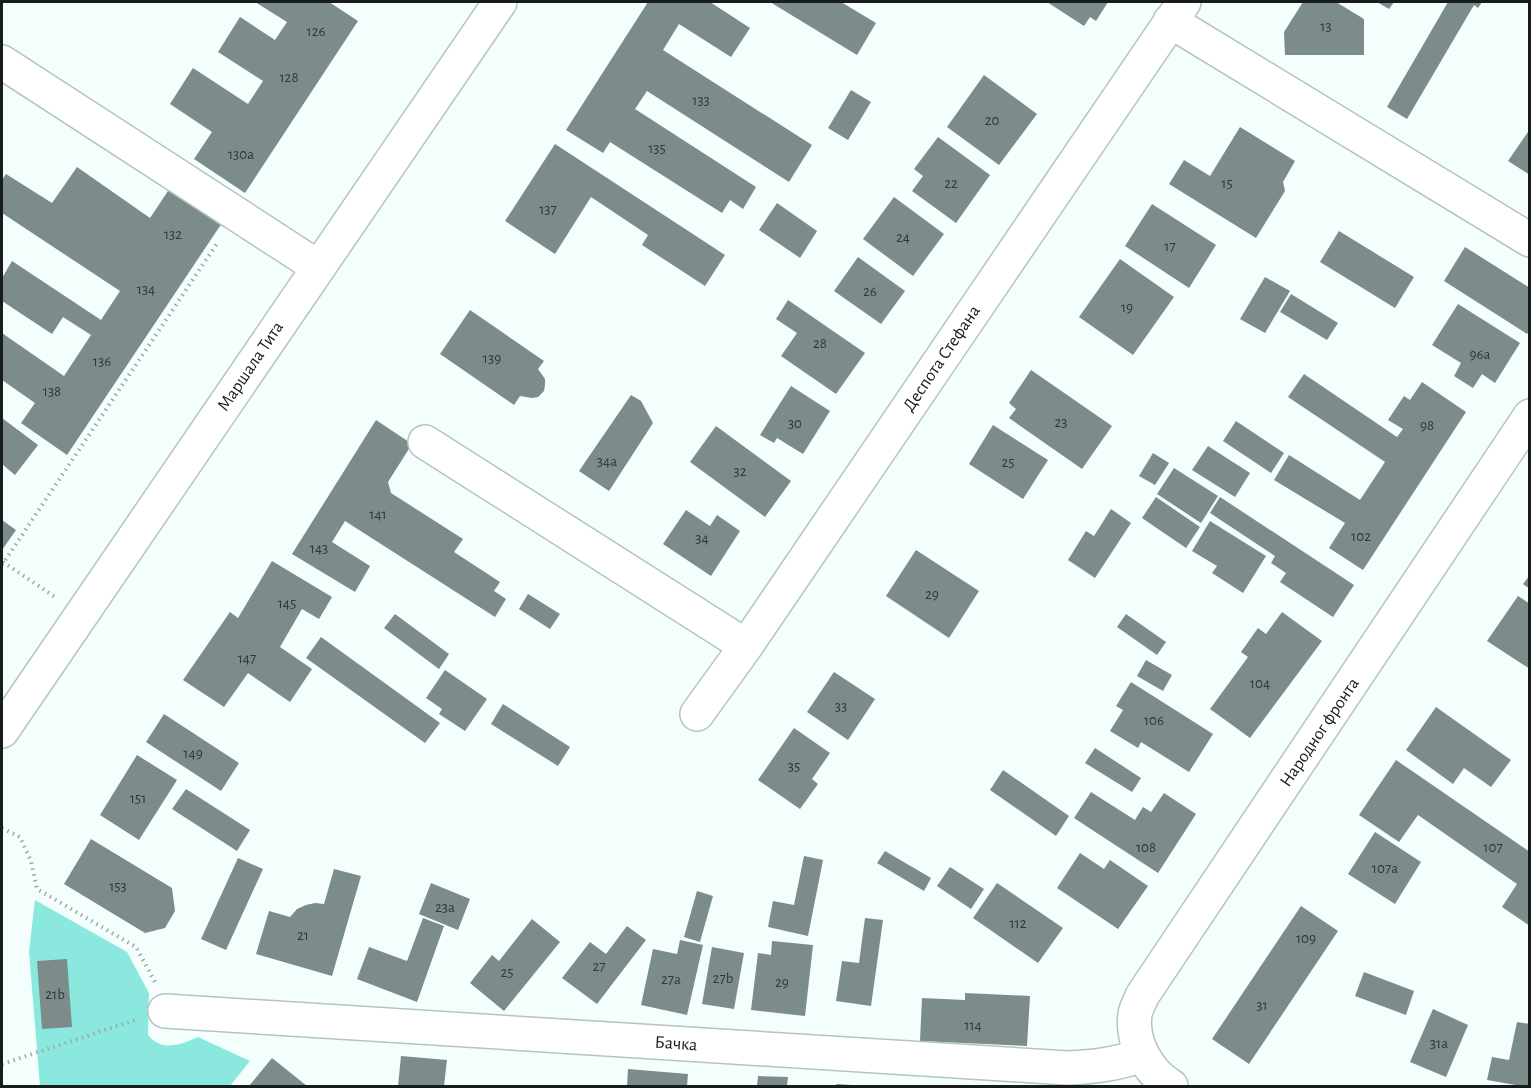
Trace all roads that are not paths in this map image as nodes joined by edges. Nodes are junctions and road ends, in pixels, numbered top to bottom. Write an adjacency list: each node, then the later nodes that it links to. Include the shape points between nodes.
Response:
1 (500, 2): 5 (street, Маршала Тита)
2 (1177, 11): 4 (street); 8 (street, Деспота Стефана)
3 (2, 62): 5 (street)
4 (1530, 240)
5 (318, 267): 10 (street, Маршала Тита)
6 (1530, 416): 12 (street, Народног фронта, via 1142,996 1136,1014 1137,1041)
7 (425, 442): 8 (street)
8 (746, 646): 9 (street, Деспота Стефана)
9 (697, 714)
10 (2, 732)
11 (165, 1011): 12 (street, Бачка, via 1067,1068 1120,1063)
12 (1143, 1055): 13 (street)
13 (1171, 1086)

